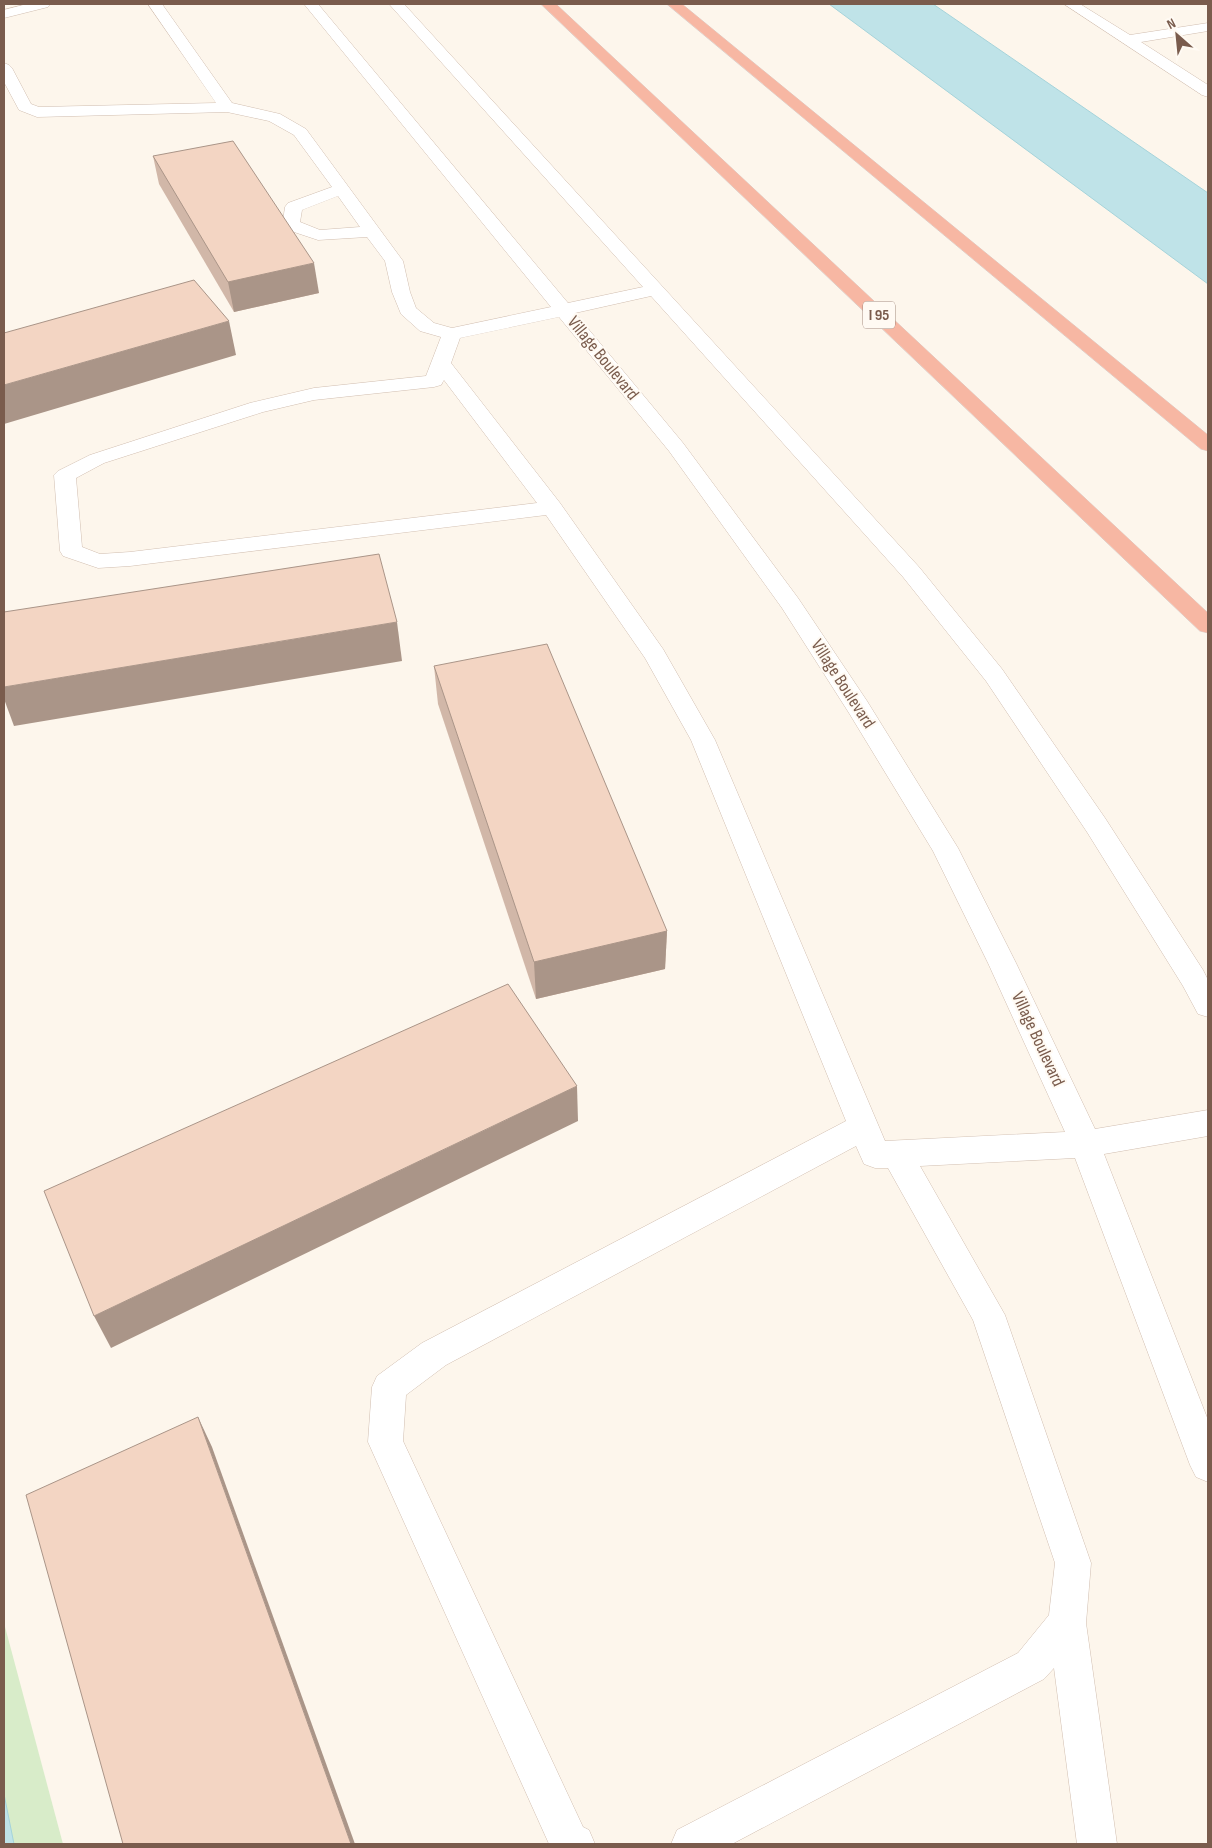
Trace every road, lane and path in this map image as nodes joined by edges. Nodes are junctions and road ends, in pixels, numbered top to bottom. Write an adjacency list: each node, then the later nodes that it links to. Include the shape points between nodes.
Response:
1 (43, 4): 8 (street)
2 (155, 4): 13 (street)
3 (311, 4): 17 (street, Village Boulevard)
4 (396, 4): 16 (street)
5 (548, 4): 22 (highway, I 95)
6 (674, 4): 20 (highway)
7 (1071, 4): 10 (street)
8 (4, 14)
9 (1208, 27): 10 (street)
10 (1127, 40): 12 (street)
11 (4, 68): 13 (street, via 24,107 37,112)
12 (1208, 92)
13 (227, 107): 14 (street, via 274,117 300,132)
14 (342, 189): 15 (street); 15 (street, via 294,207 294,224 318,235)
15 (372, 231): 18 (street, via 394,261 408,310 427,327)
16 (655, 290): 17 (street); 23 (street, via 911,572 994,675 1096,825)
17 (564, 310): 18 (street); 26 (street, Village Boulevard, via 676,447 790,603 858,707 945,848 1002,962 1076,1120)
18 (452, 334): 19 (street)
19 (440, 363): 21 (street); 21 (street, via 434,381 314,394 257,407 97,459 65,475 71,551 98,561 130,560)
20 (1208, 445)
21 (552, 508): 25 (street, via 655,655 704,740)
22 (1208, 626)
23 (1208, 1006)
24 (1208, 1123): 26 (street)
25 (863, 1127): 27 (street, via 875,1155); 30 (street, via 434,1354 389,1387 385,1442 569,1842)
26 (1084, 1144): 27 (street); 28 (street, Village Boulevard)
27 (897, 1154): 29 (street, via 988,1315 1073,1563)
28 (1208, 1465)
29 (1067, 1623): 31 (street, via 1031,1666); 32 (street)
30 (575, 1844)
31 (691, 1844)
32 (1097, 1844)

